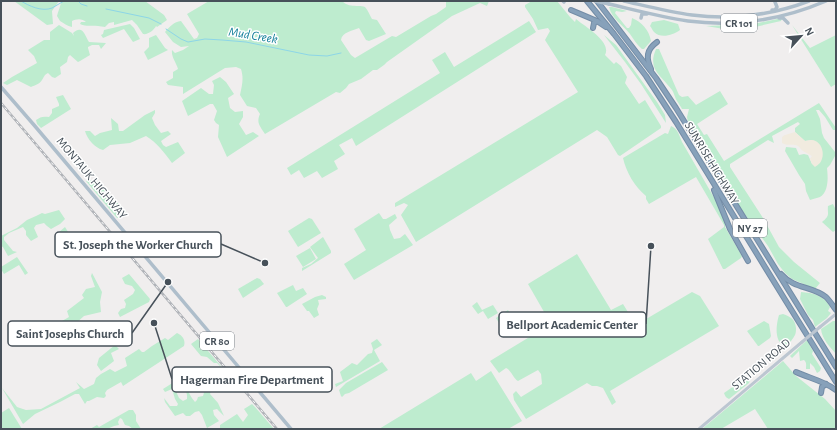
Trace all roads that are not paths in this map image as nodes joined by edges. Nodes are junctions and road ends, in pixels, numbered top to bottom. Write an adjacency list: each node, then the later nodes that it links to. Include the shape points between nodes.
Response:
1 (587, 1): 19 (highway, SUNRISE HIGHWAY / NY 27)
2 (596, 1): 7 (main road, CR 101, bridge); 21 (highway, SUNRISE HIGHWAY / NY 27)
3 (624, 1): 6 (main road, CR 101)
4 (809, 1): 8 (main road, CR 101)
5 (826, 1): 12 (main road, CR 101)
6 (630, 2): 7 (main road, via 625,6); 9 (main road, CR 101)
7 (618, 6): 11 (main road, CR 101)
8 (794, 6): 14 (main road, CR 101); 14 (main road, via 780,8 775,2 775,10)
9 (652, 7): 11 (main road, via 640,7); 14 (main road, CR 101, via 702,16)
10 (571, 10): 17 (highway)
11 (635, 10): 13 (main road, CR 101)
12 (800, 11): 16 (main road, CR 101); 16 (main road, via 787,18 788,23 783,18)
13 (658, 15): 15 (main road, via 644,13); 16 (main road, CR 101, via 709,23)
14 (752, 15)
15 (641, 18)
16 (760, 20)
17 (597, 21): 18 (highway); 19 (highway)
18 (593, 28)
19 (614, 34): 23 (highway, SUNRISE HIGHWAY / NY 27, via 646,76)
20 (657, 42): 21 (highway, via 650,48 648,56)
21 (656, 78): 24 (highway, SUNRISE HIGHWAY / NY 27)
22 (1, 87): 34 (main road, MONTAUK HIGHWAY / CR 80)
23 (698, 159): 25 (highway); 30 (highway, SUNRISE HIGHWAY / NY 27)
24 (768, 257): 26 (highway, via 787,280 821,294); 28 (highway, SUNRISE HIGHWAY / NY 27)
25 (748, 262)
26 (835, 308)
27 (836, 314): 35 (main road, STATION ROAD, bridge)
28 (836, 367)
29 (796, 372): 31 (highway)
30 (836, 382)
31 (826, 384): 32 (highway); 33 (highway, via 822,387)
32 (836, 390)
33 (821, 393)
34 (291, 429)
35 (699, 429)

